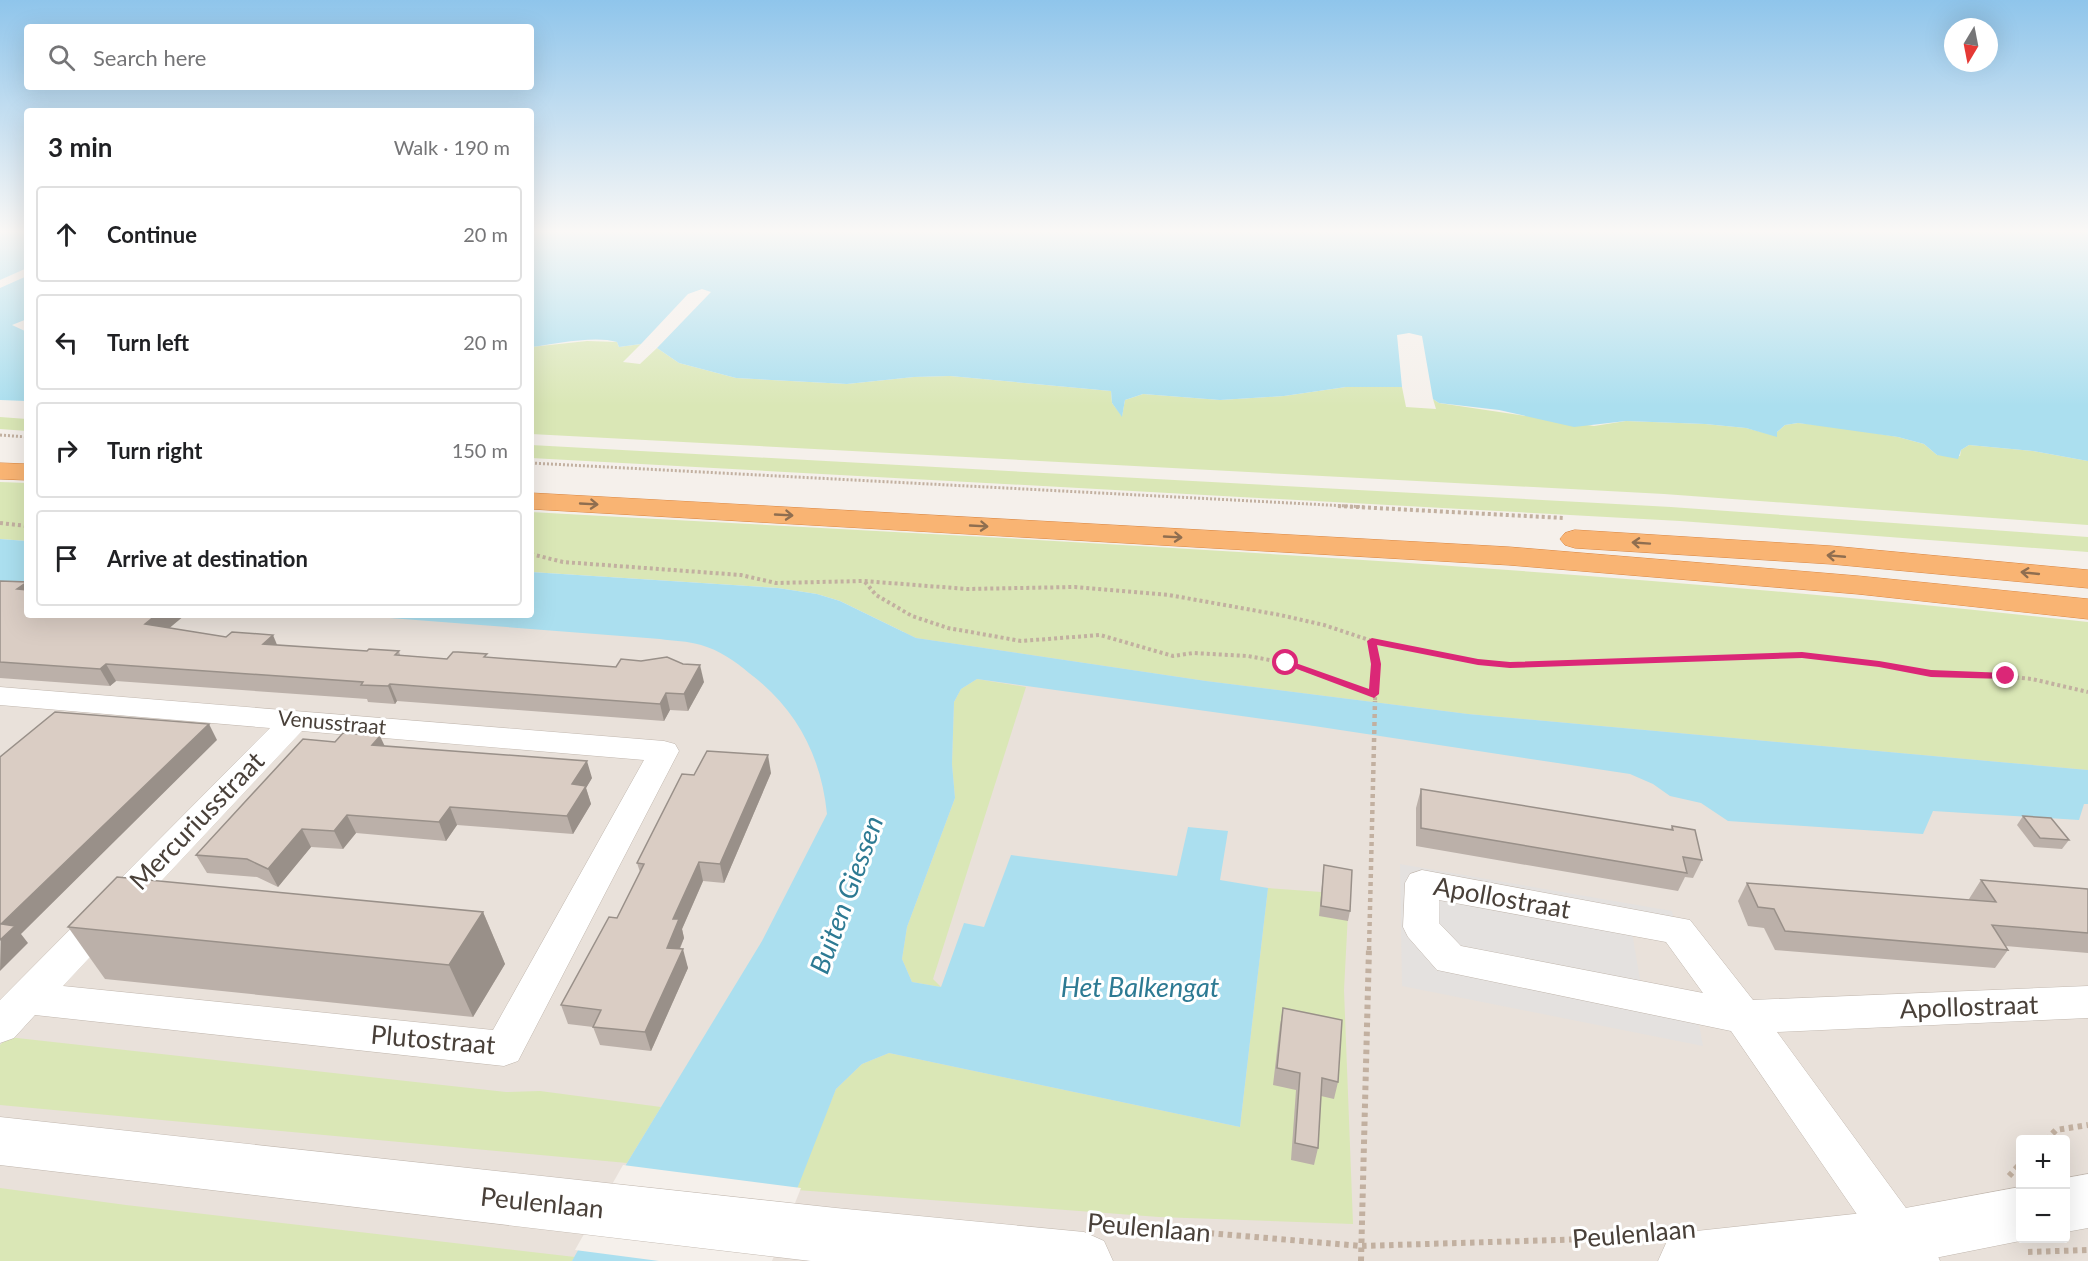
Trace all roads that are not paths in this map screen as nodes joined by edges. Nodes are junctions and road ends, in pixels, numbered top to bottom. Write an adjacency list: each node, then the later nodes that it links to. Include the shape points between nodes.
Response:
1 (0, 451): 2 (highway)
2 (24, 453)
3 (0, 471): 4 (highway)
4 (24, 472)
5 (534, 480): 7 (highway, one-way to 5, via 1831,555 1589,539)
6 (534, 501): 8 (highway, one-way to 8, via 1509,556)
7 (2088, 579)
8 (2088, 609)
9 (5, 701): 10 (street, Venusstraat)
10 (295, 720): 11 (street, Venusstraat); 12 (street, Mercuriusstraat)
11 (664, 751): 12 (street, Plutostraat, via 504,1049)
12 (27, 998): 15 (street, Mercuriusstraat)
13 (2088, 1002): 14 (street, Apollostraat)
14 (1743, 1017): 14 (street, Apollostraat, via 1677,930 1422,883 1421,927 1450,959); 22 (street, Apollostraat)
15 (0, 1026)
16 (0, 1141): 20 (street, Peulenlaan, via 836,1236)
17 (2011, 1198): 22 (street, Peulenlaan)
18 (2088, 1201): 19 (street)
19 (2070, 1204)
20 (1087, 1242)
21 (1673, 1249): 22 (street, Peulenlaan)
22 (1908, 1249)

